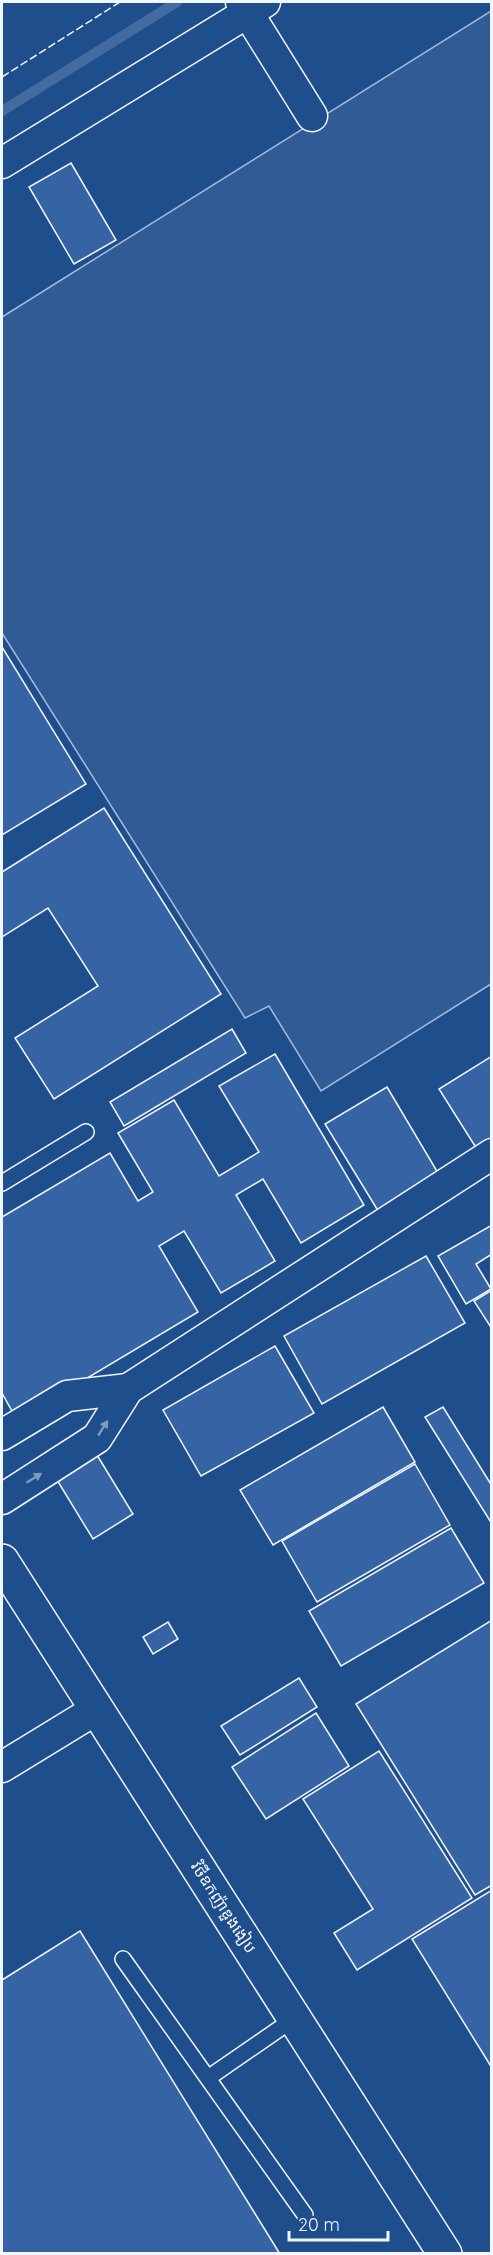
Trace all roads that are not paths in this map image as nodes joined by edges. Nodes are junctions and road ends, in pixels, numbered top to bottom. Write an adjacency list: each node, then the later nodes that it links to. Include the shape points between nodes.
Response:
1 (251, 5): 2 (street); 3 (street)
2 (312, 116)
3 (2, 163)
4 (86, 1132): 6 (lane)
5 (492, 1154): 7 (street)
6 (2, 1183)
7 (128, 1389): 8 (street, via 67,1396); 9 (street, one-way to 7, via 97,1438)
8 (2, 1435)
9 (2, 1499)
10 (2, 1561): 11 (street, វិថីឧកញ៉ាឌួងងៀប)
11 (97, 1709): 12 (street); 14 (street, វិថីឧកញ៉ាឌួងងៀប)
12 (2, 1767)
13 (123, 1959): 15 (lane)
14 (295, 2018): 15 (lane); 17 (street, វិថីឧកញ៉ាឌួងងៀប)
15 (207, 2078): 16 (lane)
16 (305, 2215)
17 (437, 2247)

